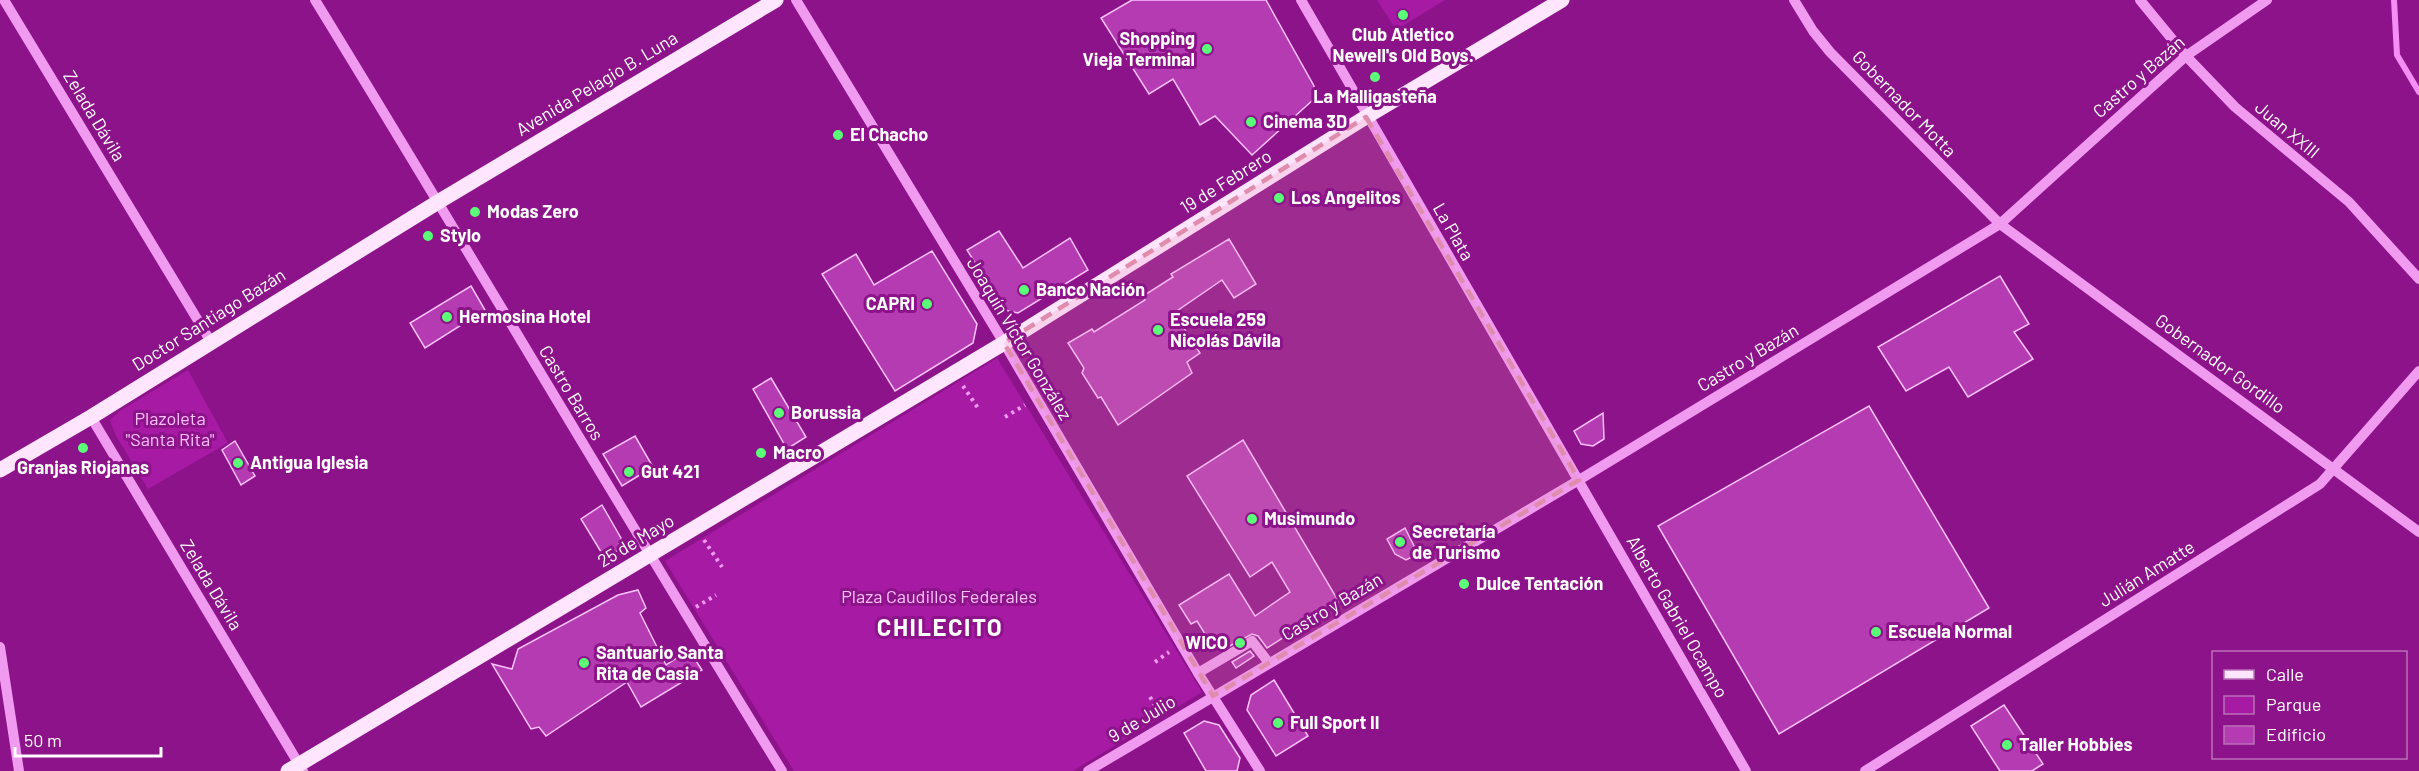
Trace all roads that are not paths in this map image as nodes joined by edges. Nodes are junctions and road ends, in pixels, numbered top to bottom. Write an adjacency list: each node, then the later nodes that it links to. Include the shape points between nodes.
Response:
1 (4, 0): 15 (street, Zelada Dávila)
2 (315, 0): 12 (street, Castro Barros)
3 (776, 0): 12 (main road, Avenida Pelagio B. Luna)
4 (796, 0): 16 (street, Joaquín Víctor González)
5 (1301, 0): 11 (street, La Plata)
6 (1562, 0): 11 (main road, 19 de Febrero)
7 (1794, 0): 13 (street, Gobernador Motta, via 1830,52)
8 (2140, 0): 10 (street, Juan XXIII)
9 (2267, 0): 10 (street, Castro y Bazán)
10 (2186, 56): 13 (street, Castro y Bazán); 14 (street, Juan XXIII, via 2235,107 2349,202)
11 (1366, 117): 16 (main road, 19 de Febrero); 21 (street, La Plata)
12 (438, 202): 15 (main road, Doctor Santiago Bazán); 23 (street, Castro Barros)
13 (2000, 224): 19 (street, Gobernador Gordillo); 21 (street, Castro y Bazán)
14 (2419, 279)
15 (211, 342): 18 (main road, Doctor Santiago Bazán)
16 (1004, 343): 23 (main road, 25 de Mayo); 26 (street, Joaquín Víctor González)
17 (2419, 371): 19 (street, Julián Amatte)
18 (91, 417): 20 (main road, Doctor Santiago Bazán); 28 (street, Zelada Dávila)
19 (2335, 468): 22 (street, Gobernador Gordillo); 34 (street, Julián Amatte, via 2320,484)
20 (0, 470)
21 (1579, 480): 25 (street, Castro y Bazán); 33 (street, Alberto Gabriel Ocampo)
22 (2419, 532)
23 (649, 556): 28 (main road, 25 de Mayo); 30 (street, Castro Barros)
24 (0, 647): 29 (street)
25 (1269, 663): 26 (street, via 1252,641); 27 (street, Castro y Bazán)
26 (1198, 673): 27 (street, Joaquín Víctor González)
27 (1213, 696): 31 (street, 9 de Julio); 32 (street, Joaquín Víctor González)
28 (297, 769)
29 (19, 771)
30 (782, 771)
31 (1088, 771)
32 (1260, 771)
33 (1746, 771)
34 (1865, 771)

